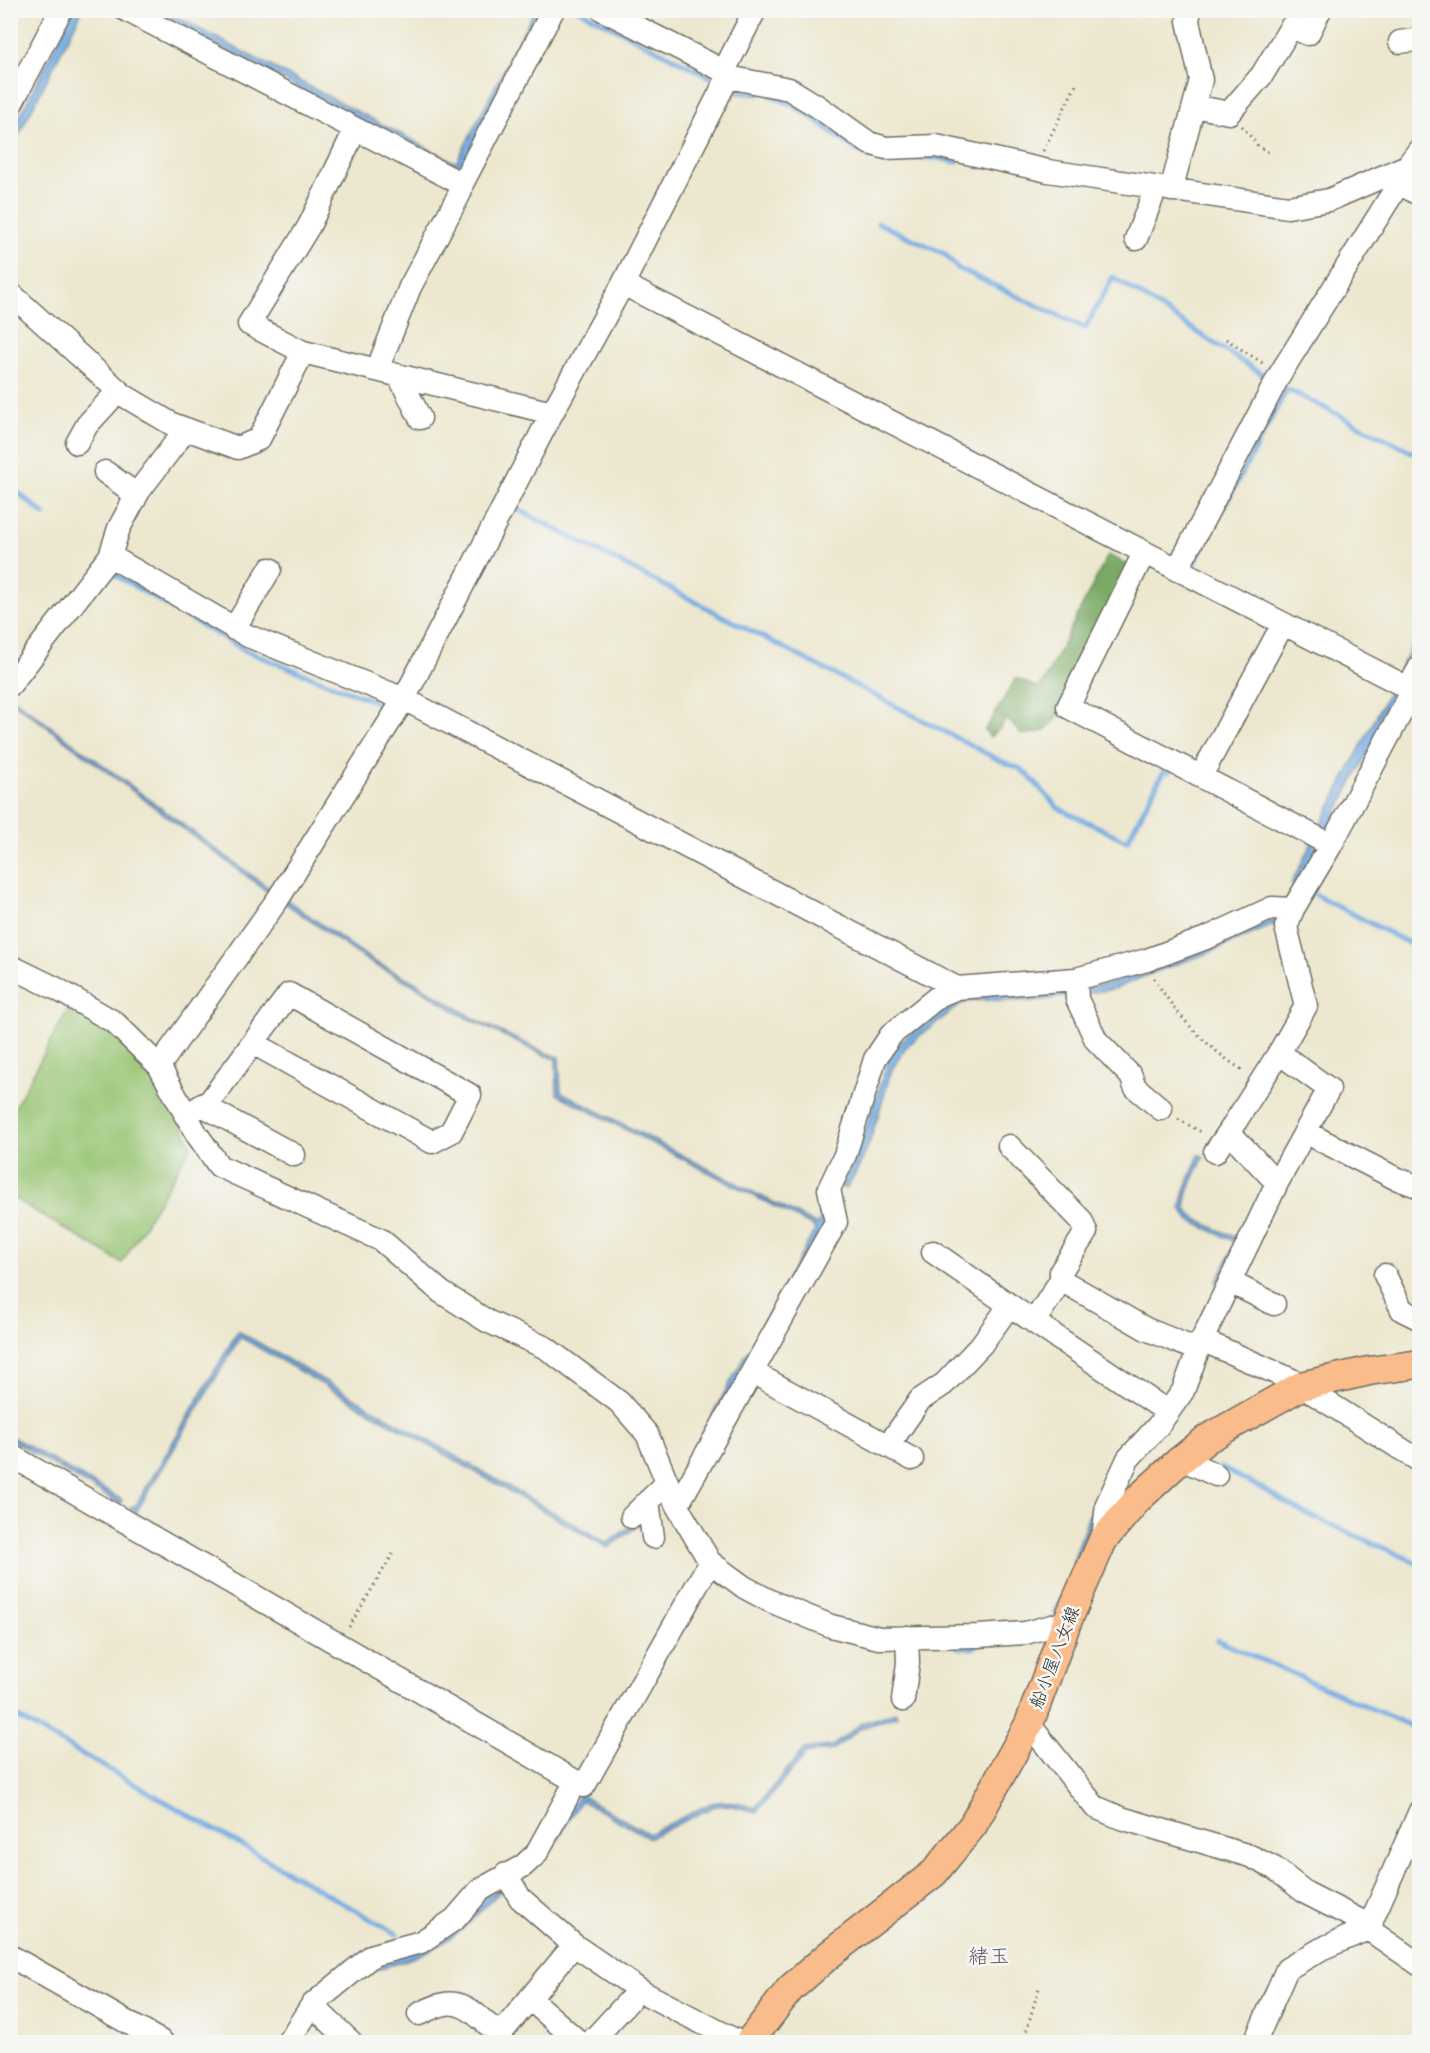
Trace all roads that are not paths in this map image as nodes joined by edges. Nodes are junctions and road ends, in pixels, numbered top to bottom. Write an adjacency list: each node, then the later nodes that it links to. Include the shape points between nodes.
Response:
1 (61, 10): 9 (street)
2 (126, 10): 11 (street)
3 (553, 10): 13 (street)
4 (603, 10): 8 (street)
5 (755, 10): 8 (street)
6 (1190, 10): 10 (street, via 1188,21 1201,80)
7 (1320, 10): 10 (street, via 1308,34 1291,27 1262,75 1229,113)
8 (726, 74): 14 (street, via 789,89 877,146 936,146 1037,169); 17 (street)
9 (10, 106)
10 (1194, 106): 14 (street)
11 (355, 130): 13 (street); 19 (street, via 309,226 249,324)
12 (1408, 166): 14 (street, via 1329,200 1288,207); 15 (street); 32 (street, via 1280,374)
13 (462, 184): 20 (street, via 410,287)
14 (1164, 189): 16 (street)
15 (1419, 195)
16 (1136, 239)
17 (623, 284): 23 (street); 29 (street)
18 (10, 293): 22 (street)
19 (303, 352): 20 (street); 25 (street, via 259,440 238,448)
20 (376, 370): 21 (street)
21 (399, 376): 23 (street); 24 (street)
22 (118, 391): 25 (street); 26 (street, via 87,425)
23 (552, 413): 38 (street)
24 (420, 418)
25 (186, 429): 28 (street)
26 (77, 443)
27 (105, 472): 28 (street)
28 (135, 499): 30 (street, via 119,528)
29 (1144, 553): 32 (street); 39 (street, via 1068,707)
30 (110, 556): 34 (street); 36 (street)
31 (270, 568): 34 (street)
32 (1177, 570): 33 (street)
33 (1283, 624): 37 (street); 39 (street)
34 (234, 629): 38 (street)
35 (1419, 667): 37 (street)
36 (10, 685)
37 (1414, 691): 40 (street)
38 (404, 699): 44 (street); 47 (street, via 278,899)
39 (1201, 776): 40 (street)
40 (1331, 844): 41 (street)
41 (1293, 909): 43 (street, via 1272,908 1143,961); 46 (street, via 1286,927 1306,1006)
42 (10, 966): 47 (street, via 114,1022)
43 (1076, 979): 44 (street); 48 (street, via 1077,999 1096,1040 1131,1076 1135,1087)
44 (957, 988): 65 (street, via 940,996 891,1035 875,1059 845,1155 829,1190 836,1222)
45 (253, 1043): 45 (street, via 289,994 471,1095 451,1132 432,1142); 49 (street, via 210,1101)
46 (1280, 1053): 50 (street, via 1329,1089); 53 (street, via 1222,1142)
47 (159, 1066): 49 (street)
48 (1161, 1108)
49 (194, 1110): 52 (street); 74 (street, via 196,1133 219,1166 381,1240 441,1292 487,1321 546,1348 619,1402 646,1434)
50 (1305, 1132): 53 (street); 54 (street)
51 (1009, 1146): 57 (street, via 1081,1220 1086,1232 1061,1271)
52 (294, 1155)
53 (1277, 1183): 58 (street)
54 (1419, 1187)
55 (933, 1252): 60 (street)
56 (1385, 1275): 61 (street, via 1402,1310)
57 (1061, 1280): 62 (street); 63 (street, via 1146,1329)
58 (1230, 1282): 59 (street); 63 (street)
59 (1274, 1304)
60 (1010, 1305): 62 (street); 68 (street, via 981,1345 944,1384 920,1400)
61 (1419, 1319)
62 (1034, 1322): 67 (street)
63 (1200, 1345): 66 (street); 67 (street, via 1183,1391)
64 (1419, 1364): 66 (main road, 船小屋八女線)
65 (752, 1372): 68 (street); 75 (street)
66 (1301, 1386): 71 (main road, 船小屋八女線, via 1207,1439); 72 (street)
67 (1168, 1412): 77 (street, via 1128,1459 1107,1504)
68 (888, 1446): 70 (street)
69 (10, 1455): 83 (street)
70 (912, 1458)
71 (1182, 1459): 73 (street); 77 (main road, 船小屋八女線, via 1138,1499)
72 (1419, 1461)
73 (1216, 1475)
74 (667, 1483): 75 (street); 76 (street, via 640,1509)
75 (676, 1506): 78 (street)
76 (653, 1537)
77 (1103, 1539): 79 (main road, 船小屋八女線)
78 (710, 1562): 80 (street, via 770,1601 831,1626 879,1638); 83 (street, via 584,1786)
79 (1067, 1622): 80 (street, via 1025,1633); 82 (main road, 船小屋八女線)
80 (902, 1637): 81 (street, via 908,1663)
81 (897, 1700)
82 (1029, 1724): 86 (street, via 1095,1807 1250,1856 1274,1868 1306,1893); 101 (main road, 船小屋八女線, via 973,1826 934,1873 790,1989)
83 (576, 1781): 85 (street, via 536,1854)
84 (1419, 1810): 86 (street)
85 (506, 1874): 87 (street, via 520,1898); 92 (street, via 480,1890 455,1919 421,1942 373,1955)
86 (1370, 1926): 89 (street); 102 (street, via 1287,1969)
87 (574, 1945): 90 (street); 91 (street)
88 (10, 1956): 95 (street)
89 (1419, 1965)
90 (639, 1990): 99 (street); 100 (street)
91 (530, 1999): 94 (street); 98 (street)
92 (312, 2006): 96 (street); 97 (street)
93 (418, 2014): 94 (street, via 436,2005 456,2003 470,2008)
94 (500, 2037)
95 (162, 2043)
96 (288, 2043)
97 (351, 2043)
98 (579, 2043)
99 (591, 2043)
100 (739, 2043)
101 (750, 2043)
102 (1255, 2043)

